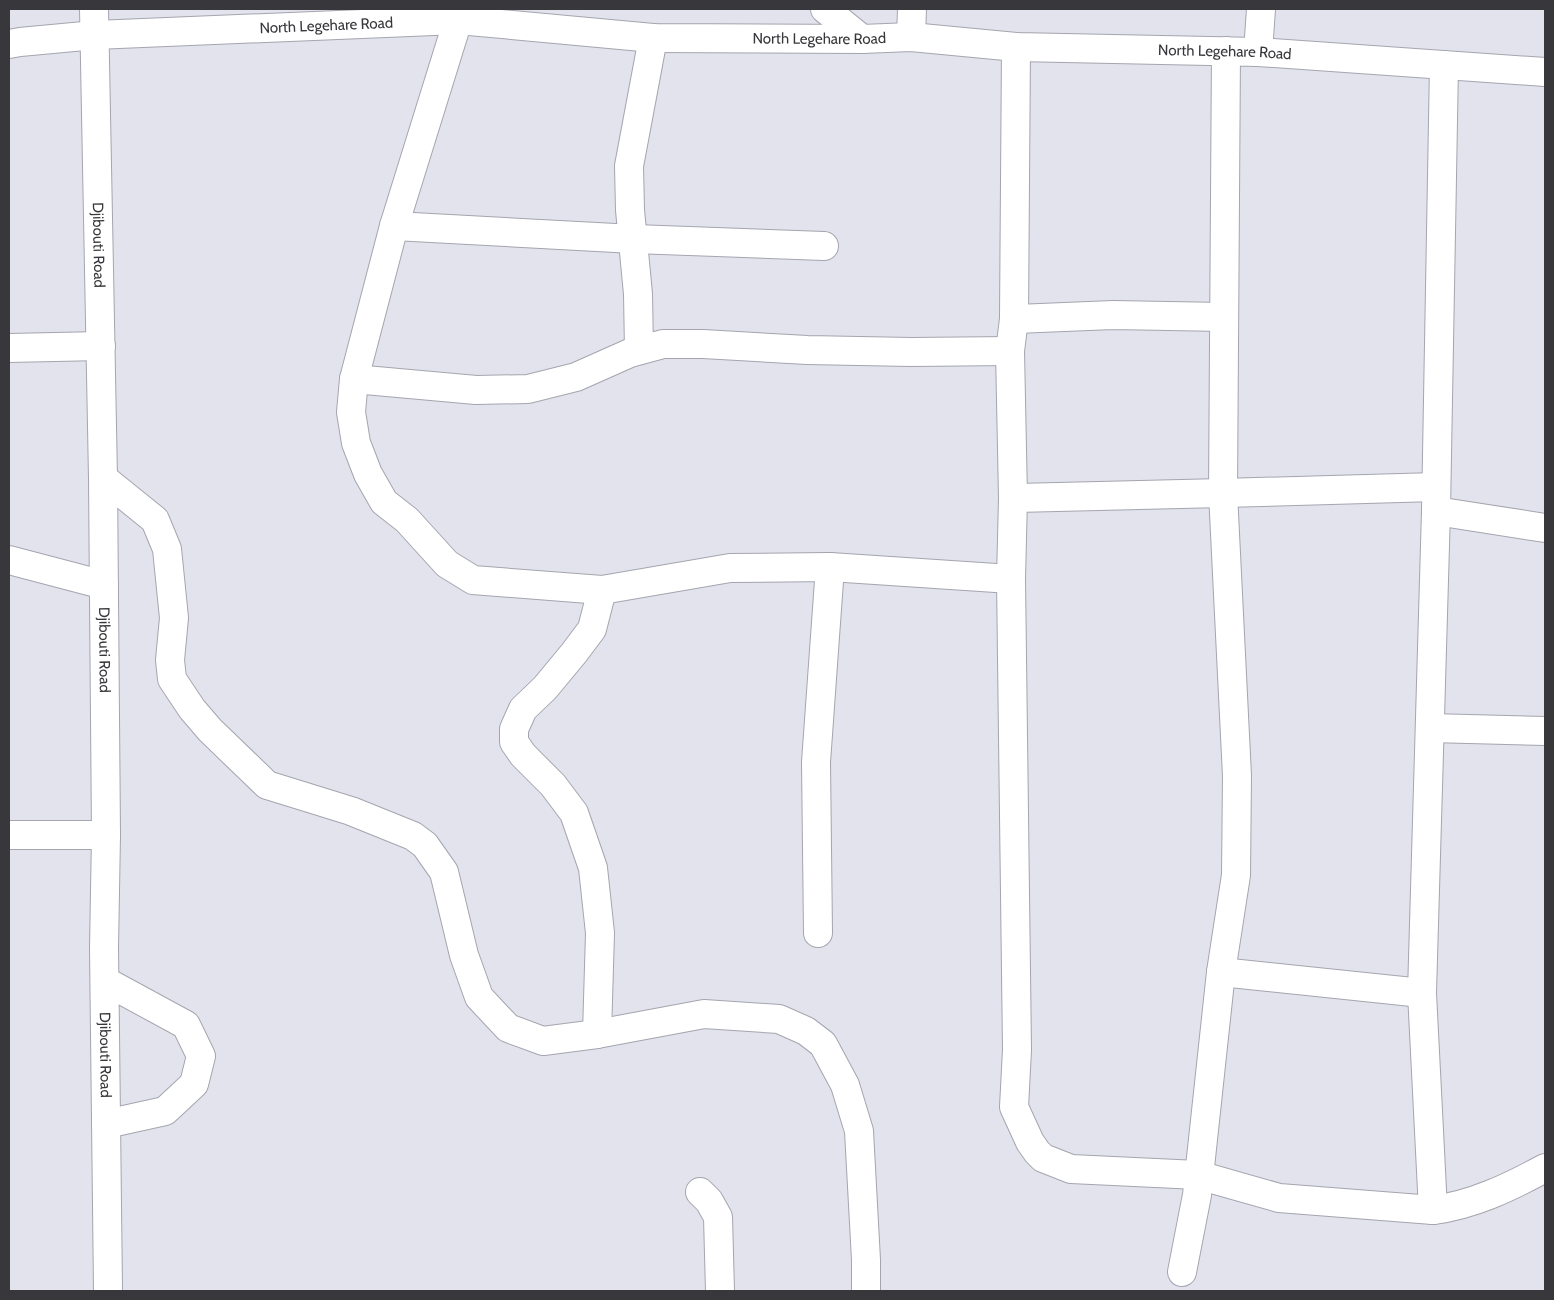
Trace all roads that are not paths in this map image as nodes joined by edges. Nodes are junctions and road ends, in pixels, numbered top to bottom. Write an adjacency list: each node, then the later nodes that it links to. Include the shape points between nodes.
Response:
1 (94, 9): 6 (street, Djibouti Road)
2 (825, 9): 9 (street)
3 (912, 9): 7 (street)
4 (1261, 9): 13 (street)
5 (458, 20): 6 (street, North Legehare Road); 8 (street, North Legehare Road); 16 (street)
6 (95, 35): 10 (street, North Legehare Road); 21 (street, Djibouti Road)
7 (911, 37): 9 (street, North Legehare Road); 11 (street, North Legehare Road)
8 (653, 38): 9 (street, North Legehare Road); 17 (street, via 629,166)
9 (862, 40)
10 (9, 44)
11 (1016, 47): 12 (street, North Legehare Road); 20 (street)
12 (1226, 51): 13 (street, North Legehare Road); 19 (street)
13 (1258, 52): 14 (street, North Legehare Road)
14 (1444, 65): 15 (street, North Legehare Road); 29 (street)
15 (1545, 72)
16 (394, 226): 17 (street); 25 (street)
17 (634, 239): 18 (street); 23 (street)
18 (824, 246)
19 (1224, 317): 20 (street, via 1113,315); 27 (street)
20 (1014, 319): 24 (street)
21 (101, 346): 22 (street); 26 (street, Djibouti Road)
22 (9, 348)
23 (639, 350): 24 (street, via 663,344 703,344 911,352); 25 (street, via 576,377 528,389 476,390)
24 (1010, 351): 28 (street)
25 (354, 379): 35 (street, via 351,412 356,443 368,474 384,502 407,520 447,564 473,580)
26 (103, 478): 34 (street, Djibouti Road); 44 (street, via 155,520 167,549 174,618 170,660 172,679 210,730 267,784 351,811 413,836 425,846 444,872 464,955 479,997 508,1028 543,1041)
27 (1223, 493): 28 (street); 29 (street); 41 (street, via 1237,776 1236,874)
28 (1013, 498): 33 (street)
29 (1436, 499): 30 (street); 36 (street)
30 (1545, 528)
31 (9, 560): 34 (street)
32 (830, 567): 33 (street); 35 (street, via 730,568); 40 (street, via 816,762)
33 (1010, 580): 47 (street, via 1017,1050 1014,1107 1030,1142 1043,1158 1071,1169)
34 (104, 585): 39 (street, Djibouti Road)
35 (602, 590): 44 (street, via 592,629 545,688 522,709 514,729 514,742 523,755 553,785 574,813 594,868 600,933)
36 (1430, 728): 37 (street); 43 (street)
37 (1545, 731)
38 (9, 835): 39 (street)
39 (106, 835): 42 (street, Djibouti Road)
40 (818, 933)
41 (1221, 972): 43 (street); 47 (street)
42 (105, 981): 45 (street, Djibouti Road); 45 (street, via 186,1025 201,1056 194,1084 165,1111)
43 (1422, 993): 49 (street)
44 (598, 1034): 53 (street, via 704,1014 779,1019 823,1044 845,1085 859,1131)
45 (106, 1124): 51 (street, Djibouti Road)
46 (1545, 1168): 49 (street, via 1480,1198)
47 (1197, 1185): 49 (street, via 1279,1198); 50 (street)
48 (700, 1192): 52 (street, via 709,1200 718,1217)
49 (1432, 1210)
50 (1182, 1272)
51 (108, 1291)
52 (720, 1291)
53 (866, 1291)

